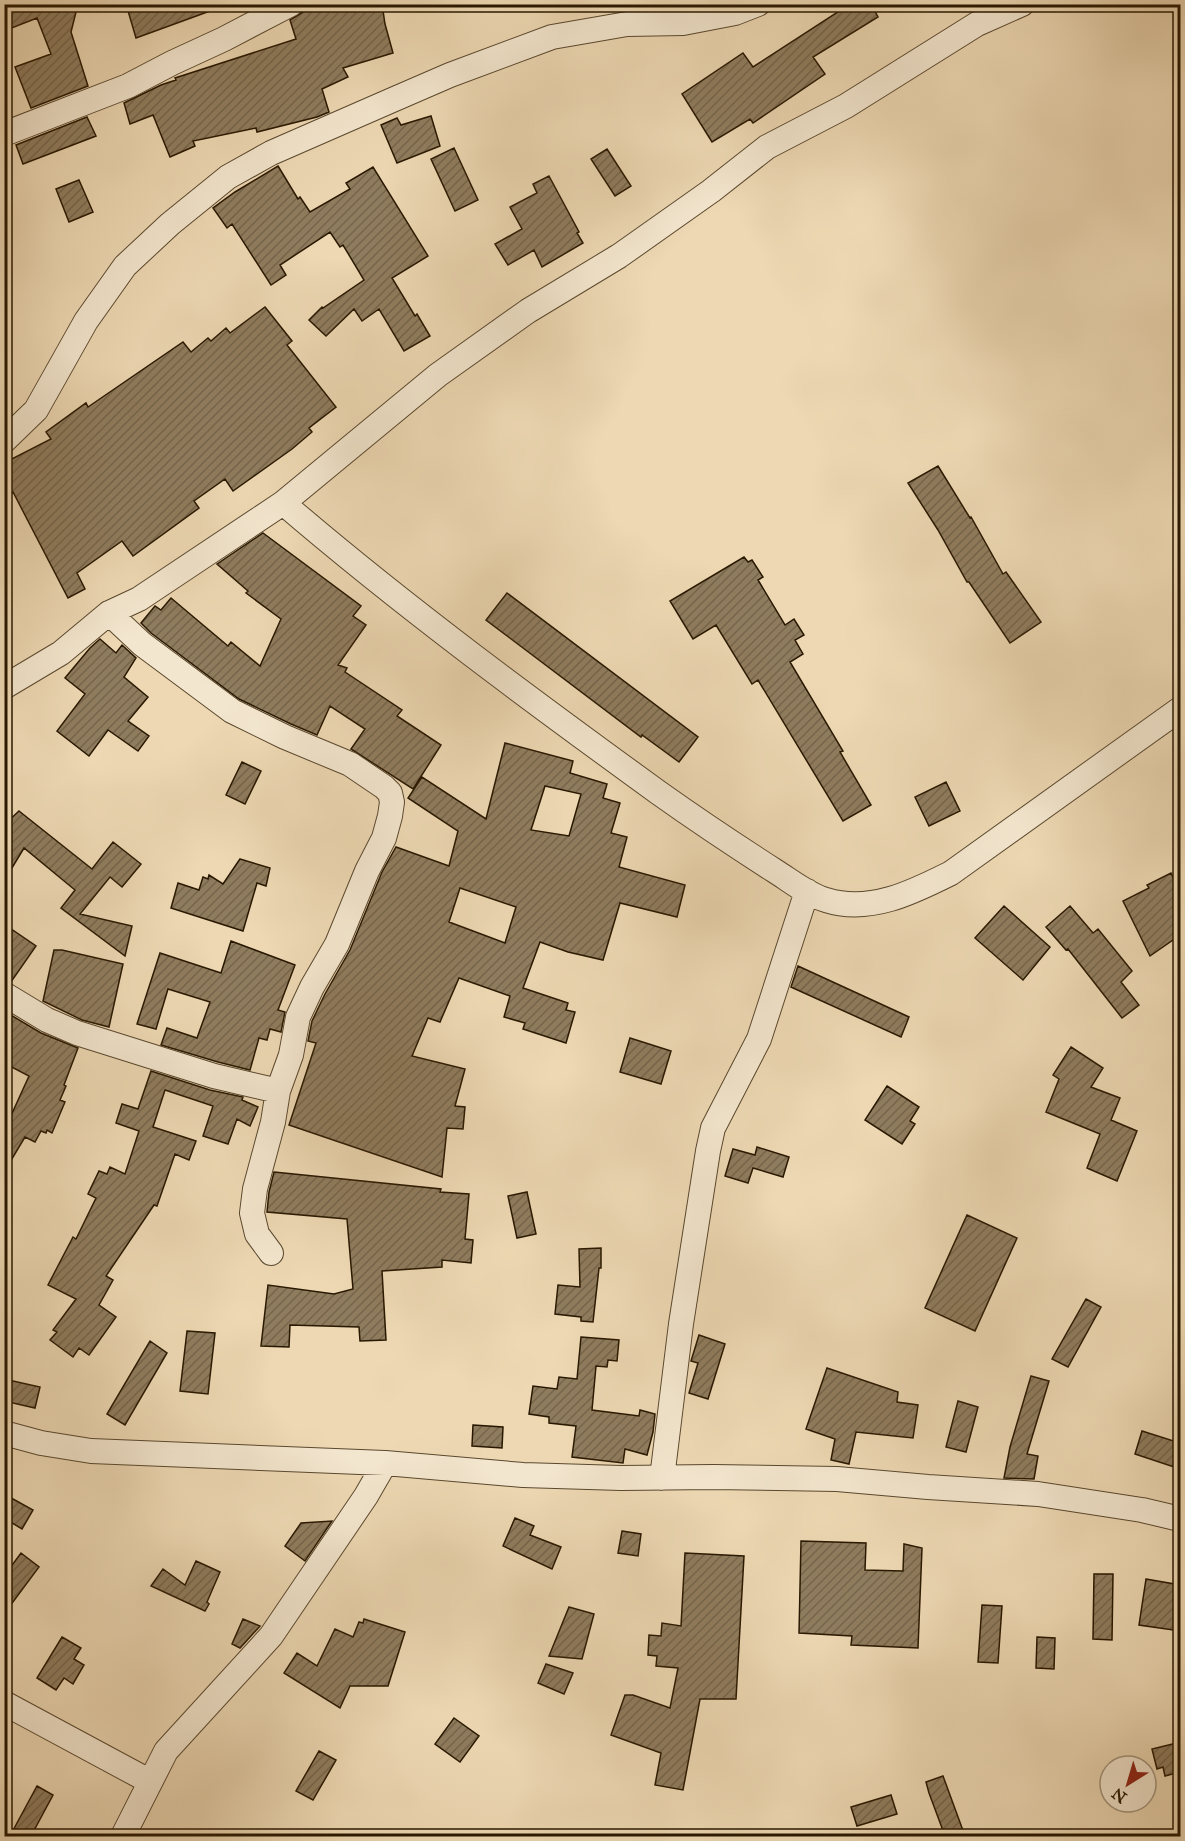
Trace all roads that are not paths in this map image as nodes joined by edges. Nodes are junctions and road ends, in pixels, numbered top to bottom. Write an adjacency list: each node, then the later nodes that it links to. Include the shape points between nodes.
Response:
1 (291, 4): 5 (street, via 128,86)
2 (758, 4): 6 (street, via 735,13 683,23 627,24 552,37 450,75 271,153 228,177 125,266 86,321 36,410)
3 (1022, 4): 4 (street)
4 (972, 14): 7 (street, via 846,106 767,147 620,256 528,311 438,375)
5 (4, 134)
6 (4, 441)
7 (283, 503): 8 (street, via 139,599); 11 (street, via 374,579 565,724 711,830)
8 (109, 613): 9 (street, via 61,653); 13 (street, via 142,644 232,711 350,765 390,793 392,808 384,838 337,944 298,1017 291,1055)
9 (4, 687)
10 (1180, 709): 11 (street, via 981,854 941,878 881,902 827,900)
11 (807, 891): 17 (street, via 759,1039 713,1128 681,1324)
12 (4, 994): 13 (street, via 77,1033 214,1076)
13 (278, 1091): 14 (street, via 252,1213 257,1234)
14 (271, 1253)
15 (4, 1433): 16 (street, via 91,1451)
16 (385, 1463): 17 (street, via 523,1475); 20 (street, via 270,1636 166,1751)
17 (662, 1478): 18 (street, via 837,1479 1038,1494)
18 (1180, 1519)
19 (4, 1702): 20 (street)
20 (149, 1781): 21 (street)
21 (123, 1836)

